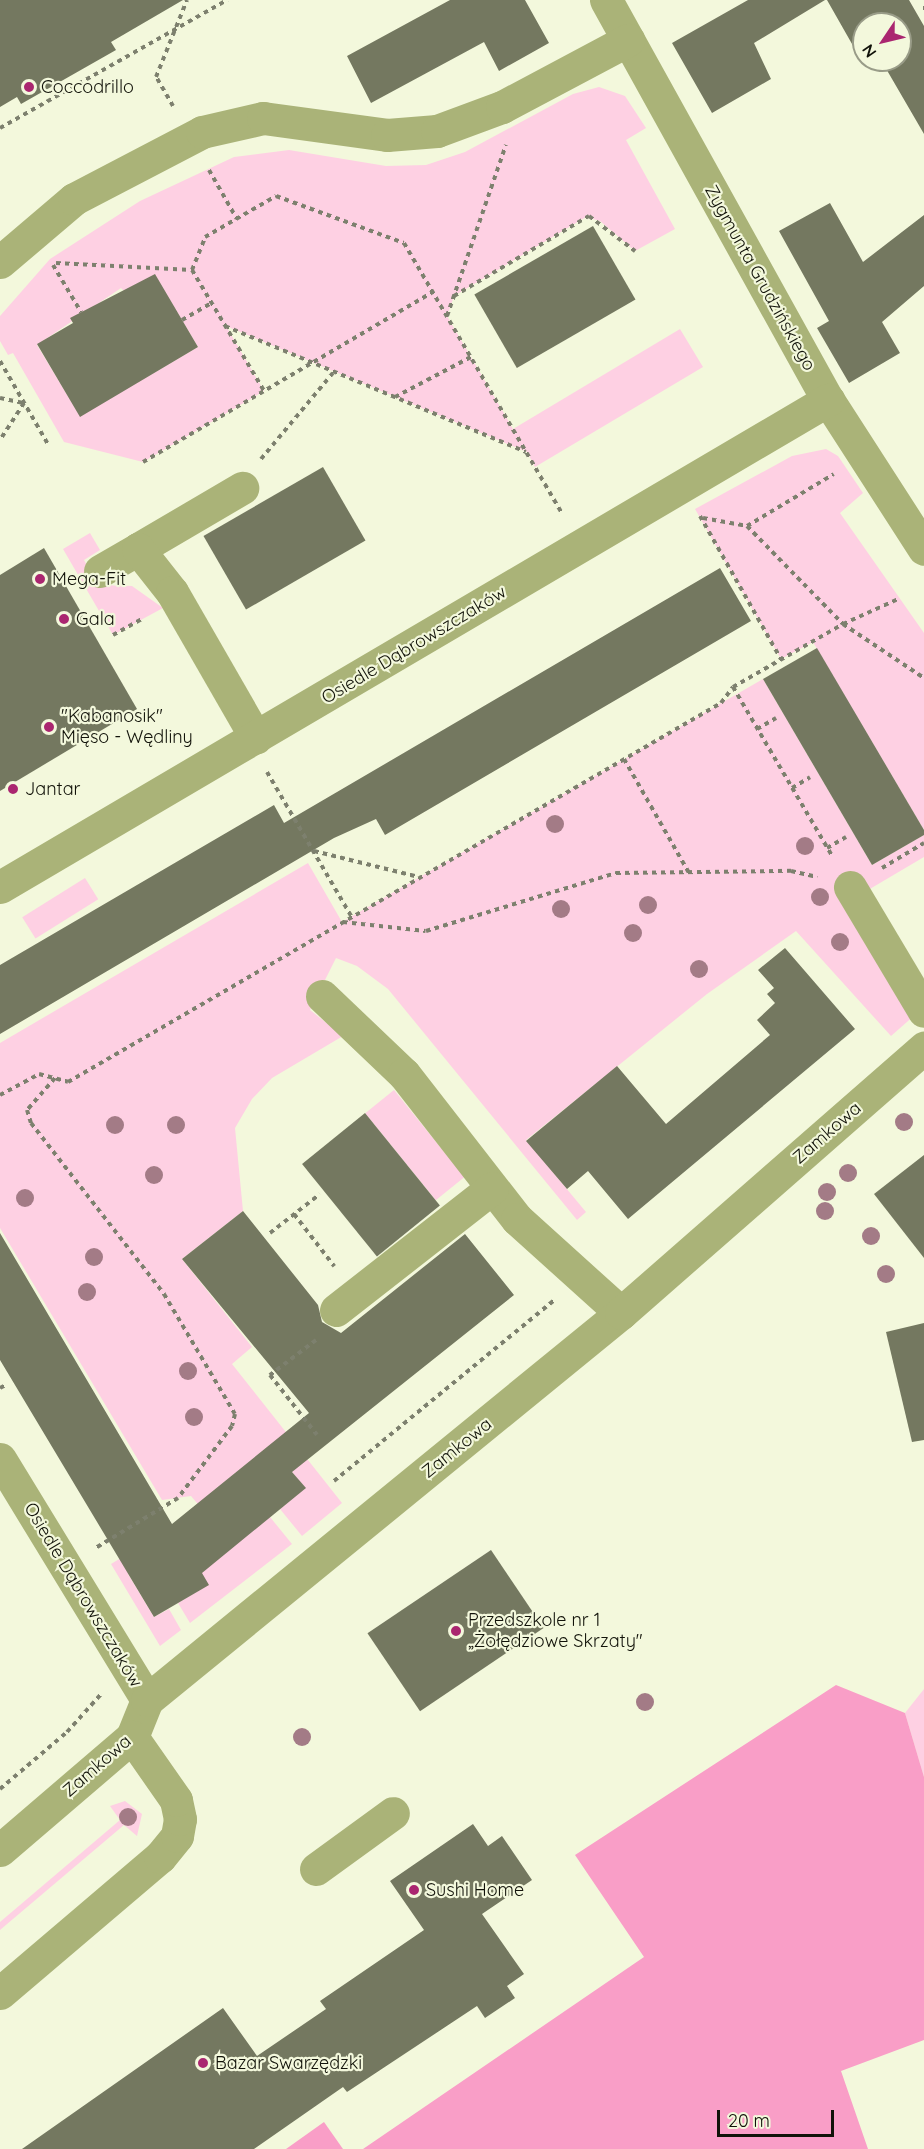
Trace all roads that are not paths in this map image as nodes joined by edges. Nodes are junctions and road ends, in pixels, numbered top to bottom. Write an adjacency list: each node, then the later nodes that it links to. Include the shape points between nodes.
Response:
1 (606, 0): 2 (street, Zygmunta Grudzińskiego)
2 (628, 40): 3 (street, via 502,107 437,131 387,135 263,118 190,138 109,178 32,231); 4 (street, Zygmunta Grudzińskiego)
3 (0, 262)
4 (828, 400): 7 (street, Zygmunta Grudzińskiego); 9 (street, Osiedle Dąbrowszczaków, via 581,546)
5 (248, 478): 6 (street)
6 (138, 549): 8 (street); 9 (street, via 172,592)
7 (924, 549)
8 (100, 571)
9 (259, 751): 10 (street, Osiedle Dąbrowszczaków)
10 (0, 887)
11 (850, 888): 13 (street)
12 (322, 996): 15 (street, via 397,1066)
13 (924, 1011)
14 (924, 1048): 16 (street, Zamkowa)
15 (492, 1188): 16 (street, via 517,1219); 17 (street)
16 (621, 1313): 19 (street, Zamkowa)
17 (331, 1321)
18 (0, 1459): 19 (street, Osiedle Dąbrowszczaków)
19 (147, 1700): 20 (street, Zamkowa)
20 (132, 1737): 22 (street, Zamkowa); 24 (street, via 176,1800 180,1825 174,1841)
21 (393, 1813): 23 (street)
22 (0, 1850)
23 (316, 1869)
24 (0, 1993)

